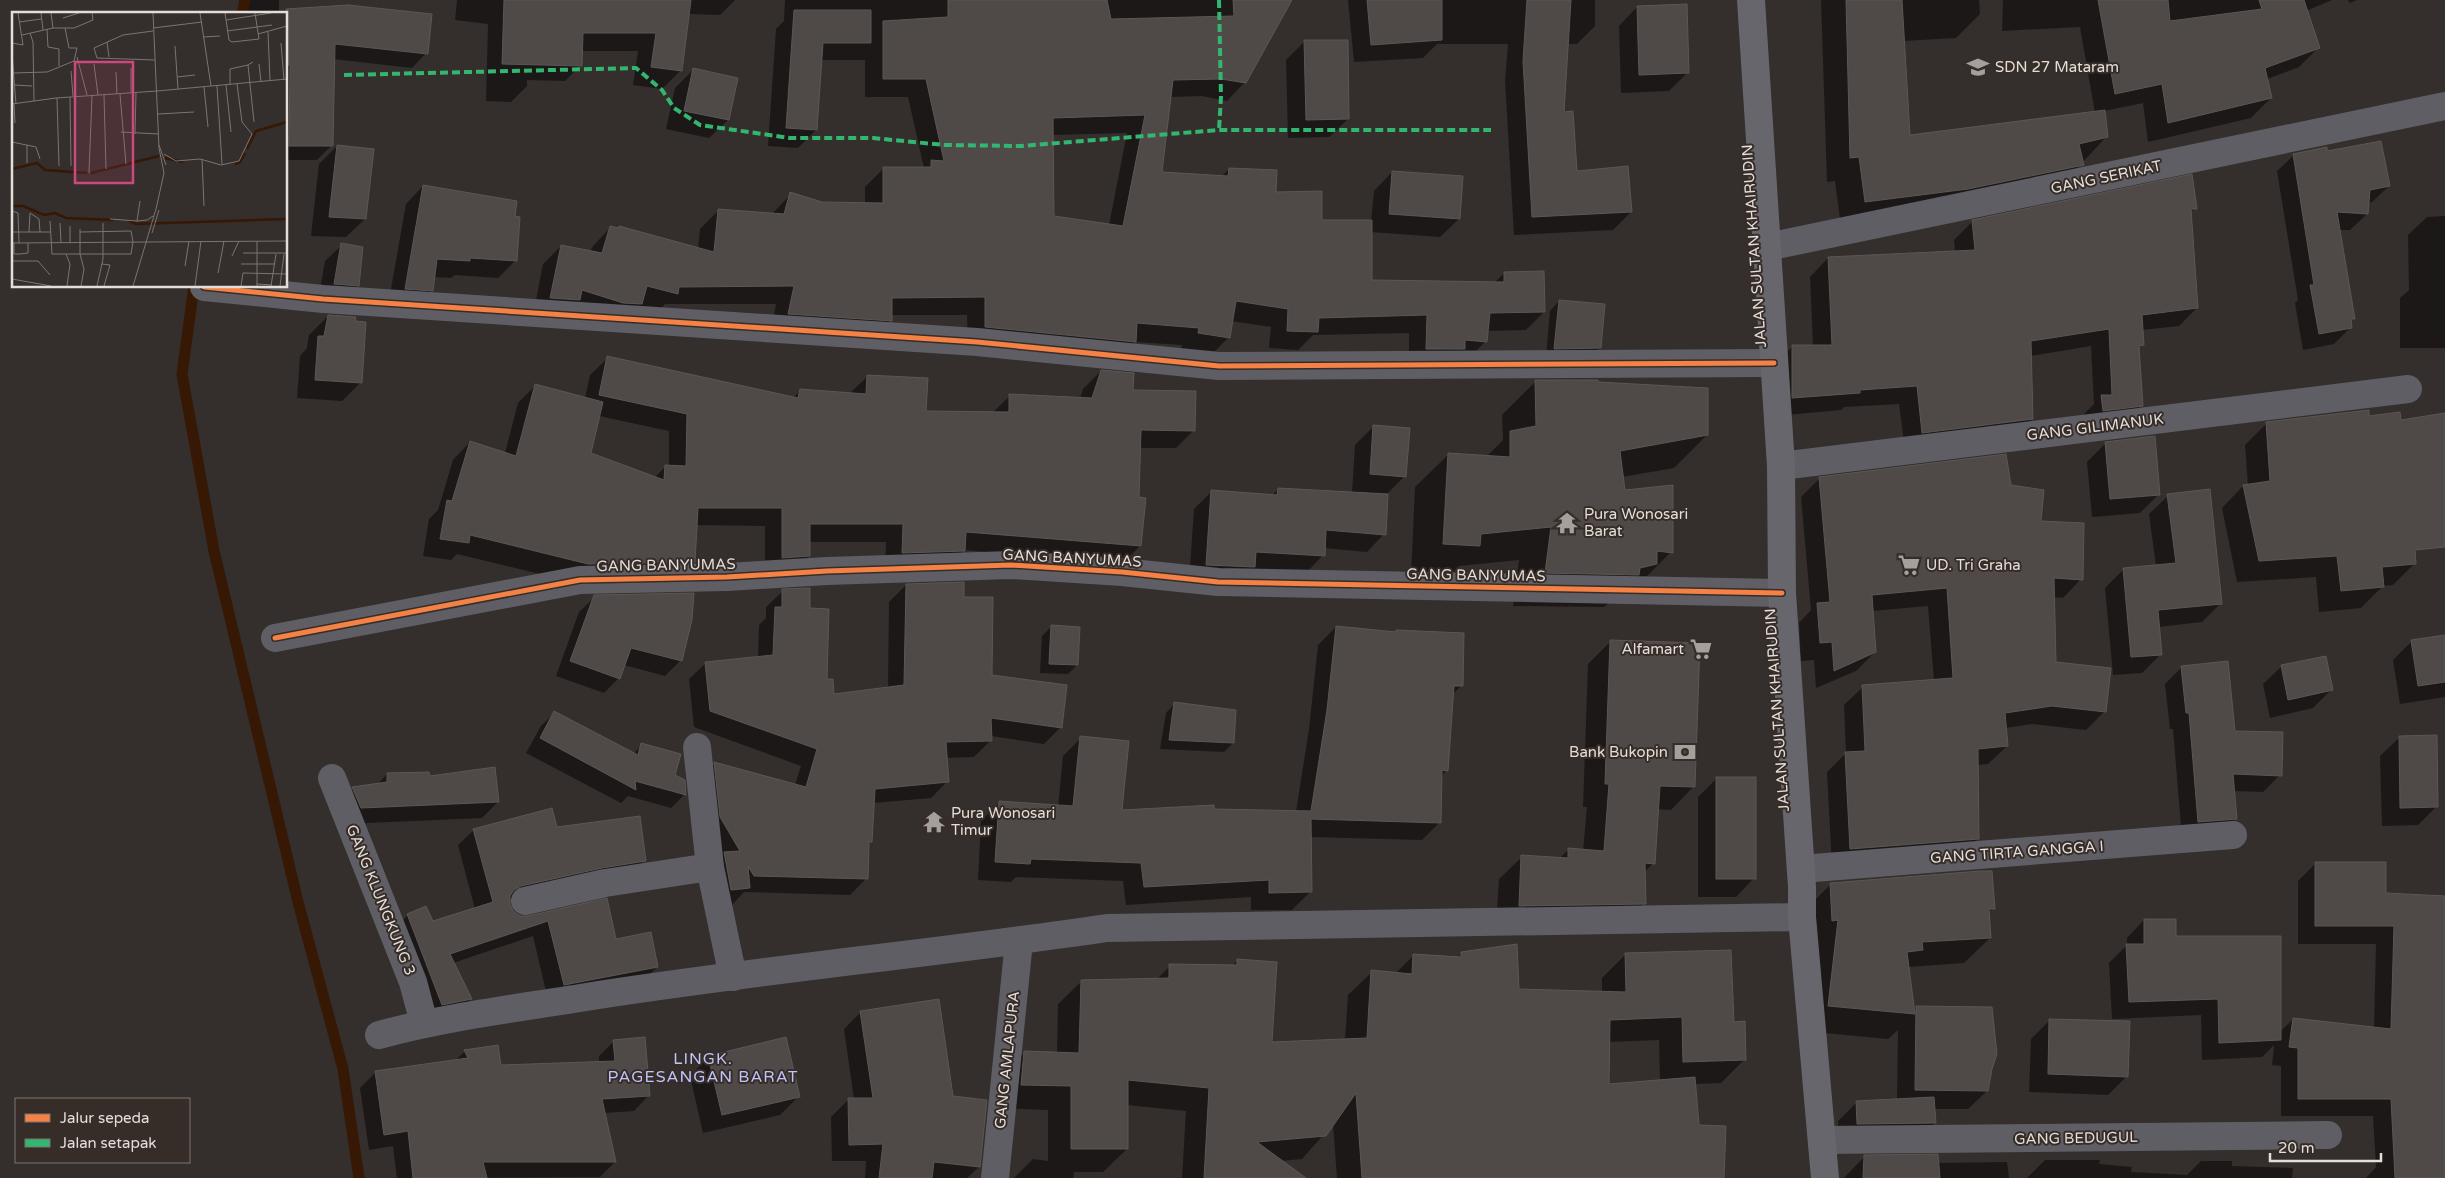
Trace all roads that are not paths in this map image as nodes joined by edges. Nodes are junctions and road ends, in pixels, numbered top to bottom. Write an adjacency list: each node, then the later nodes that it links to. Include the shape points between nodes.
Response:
1 (1751, 0): 3 (main road, JALAN SULTAN KHAIRUDIN)
2 (2445, 106): 3 (street, GANG SERIKAT)
3 (1767, 247): 5 (main road, JALAN SULTAN KHAIRUDIN)
4 (213, 288): 5 (street, via 323,300 977,342 1219,366)
5 (1774, 363): 7 (main road, JALAN SULTAN KHAIRUDIN)
6 (2408, 389): 7 (street, GANG GILIMANUK)
7 (1781, 466): 8 (main road, JALAN SULTAN KHAIRUDIN)
8 (1782, 593): 9 (street, GANG BANYUMAS, via 1218,582 1011,565 580,580); 14 (main road, JALAN SULTAN KHAIRUDIN)
9 (275, 638)
10 (697, 747): 13 (street)
11 (332, 778): 19 (street, GANG KLUNGKUNG 3, via 413,982)
12 (2233, 835): 14 (street, GANG TIRTA GANGGA I)
13 (710, 867): 15 (street, via 606,883); 18 (street)
14 (1801, 869): 16 (main road, JALAN SULTAN KHAIRUDIN)
15 (525, 901)
16 (1802, 917): 17 (street, via 1107,928); 22 (main road, JALAN SULTAN KHAIRUDIN)
17 (1019, 941): 18 (street); 23 (street, GANG AMLAPURA)
18 (733, 977): 19 (street, via 682,982)
19 (424, 1023): 20 (street)
20 (380, 1035)
21 (2328, 1135): 22 (street, GANG BEDUGUL)
22 (1823, 1140): 24 (main road, JALAN SULTAN KHAIRUDIN)
23 (995, 1178)
24 (1825, 1178)

